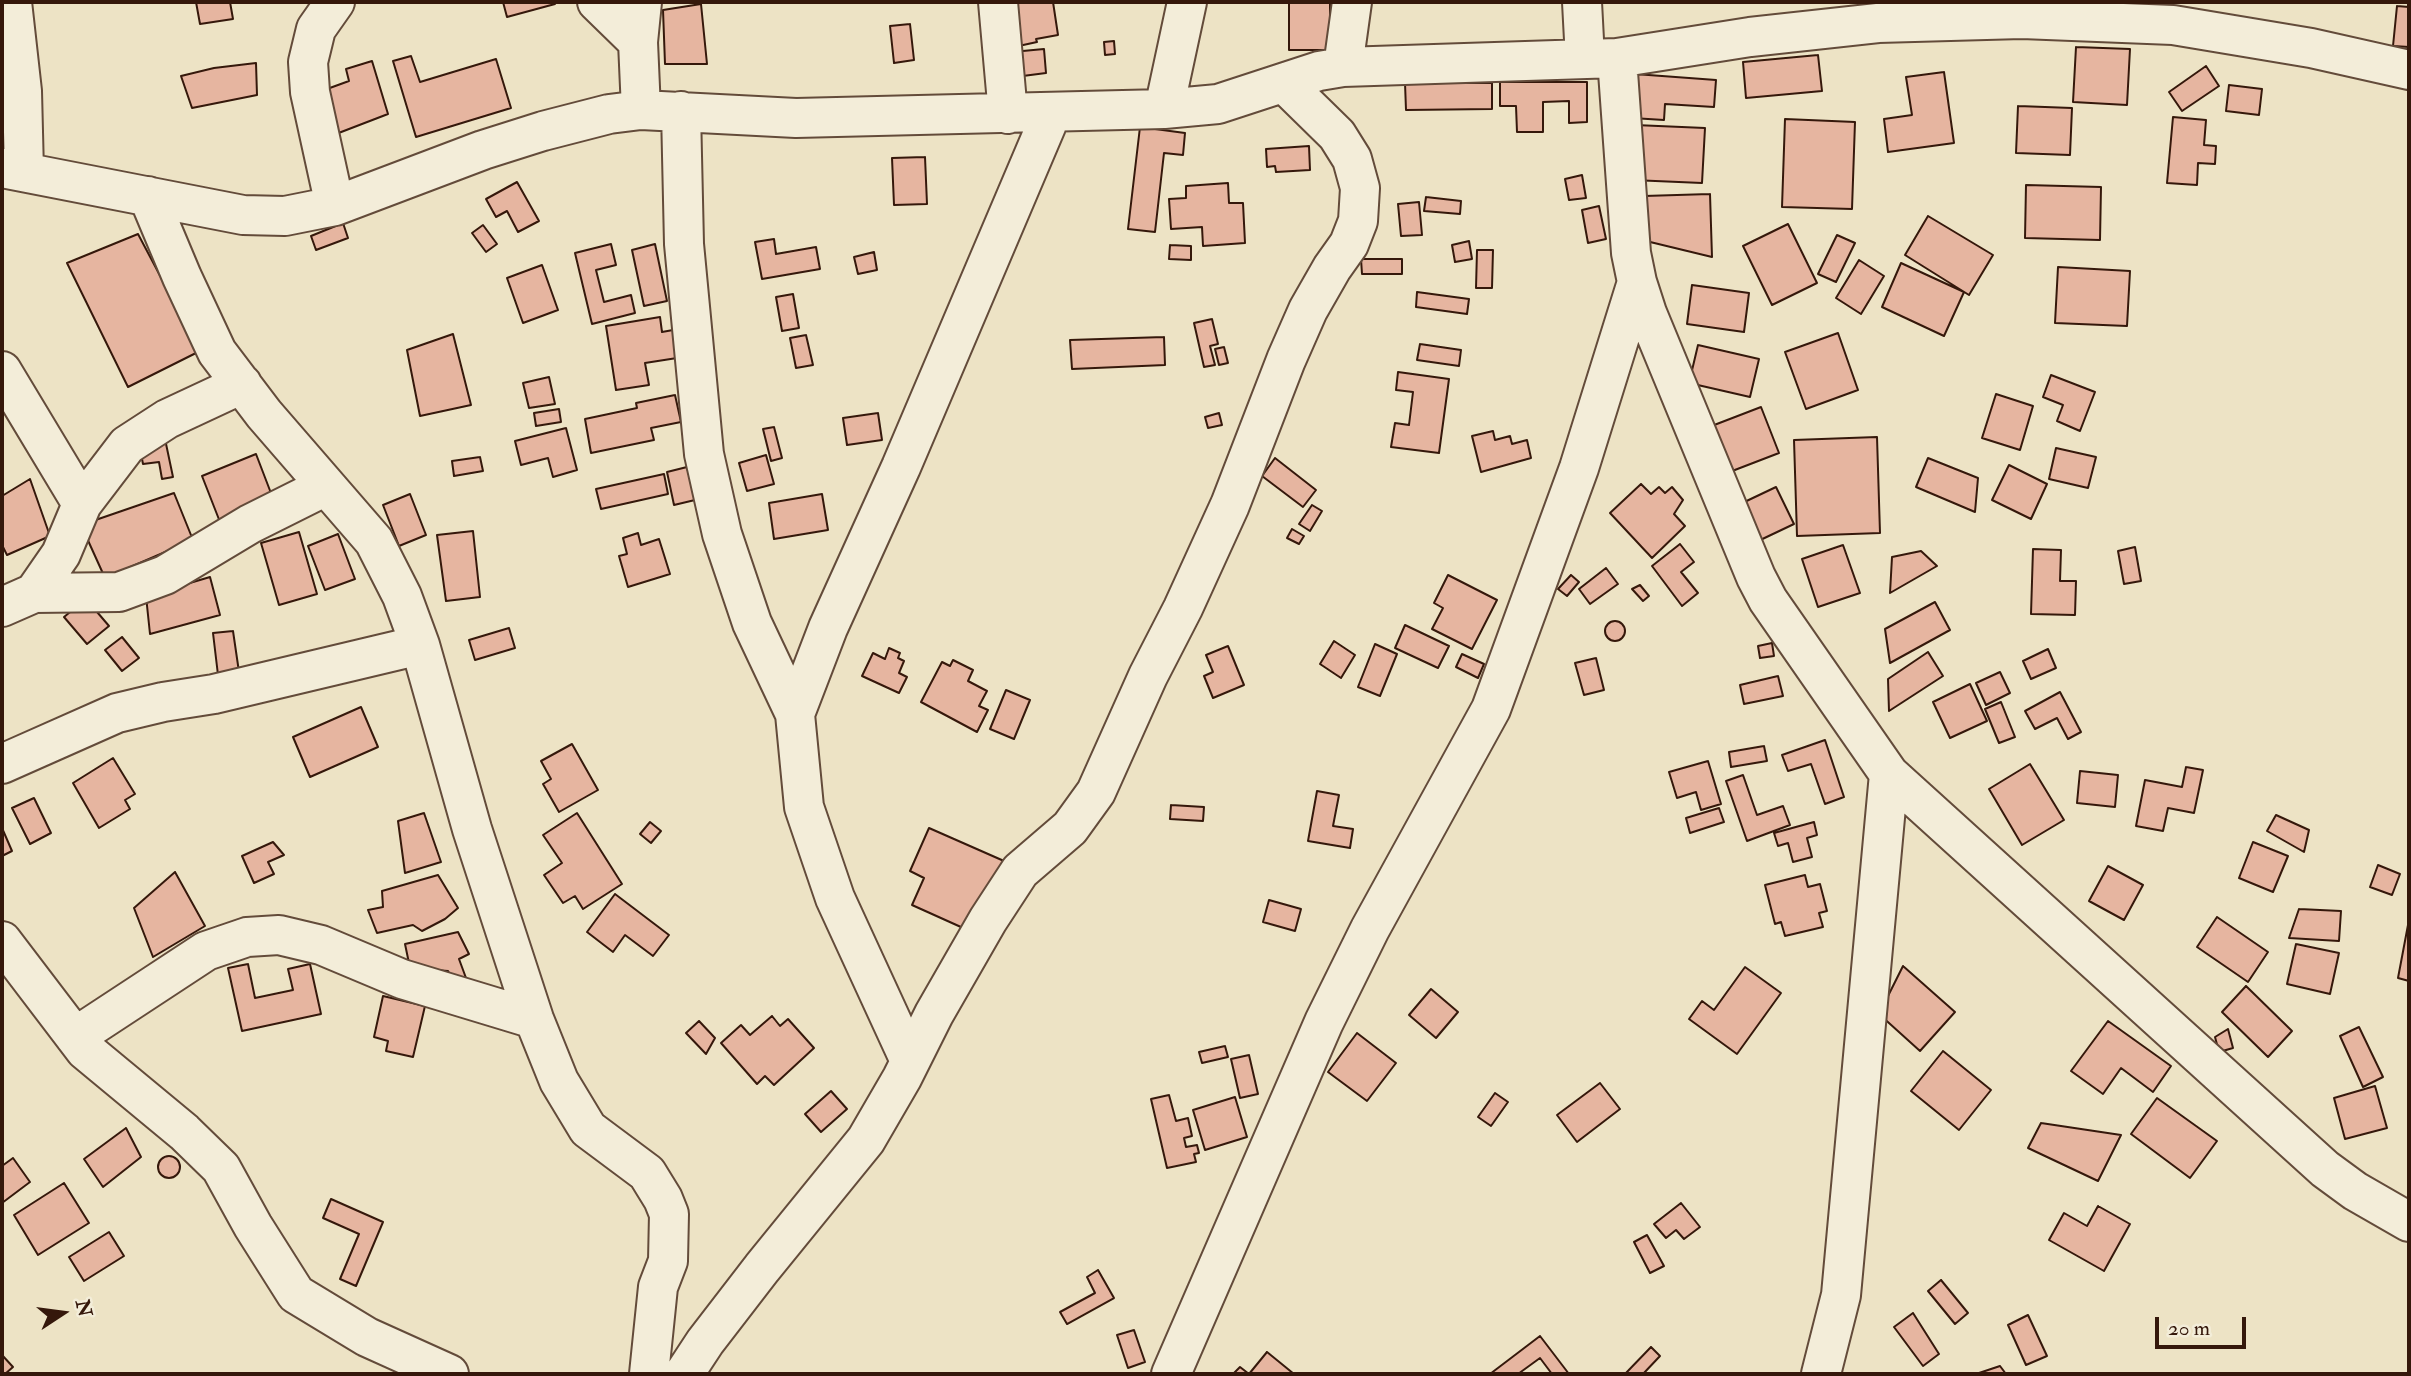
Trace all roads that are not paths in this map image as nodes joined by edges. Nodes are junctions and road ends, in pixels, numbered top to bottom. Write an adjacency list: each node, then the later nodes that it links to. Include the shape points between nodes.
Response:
1 (12, 2): 21 (street, via 22,91)
2 (335, 2): 23 (street, via 316,29 308,62 310,92)
3 (597, 2): 11 (street)
4 (642, 2): 11 (street)
5 (999, 2): 20 (street)
6 (1187, 2): 16 (street)
7 (1352, 2): 13 (street)
8 (1582, 2): 12 (street)
9 (2020, 10): 10 (street); 12 (street, via 1750,37)
10 (2174, 13): 14 (street)
11 (638, 42): 17 (street)
12 (1601, 59): 13 (street); 24 (street)
13 (1343, 67): 15 (street)
14 (2409, 70)
15 (1285, 84): 16 (street, via 1218,104); 37 (street, via 1337,135 1352,159 1360,187 1358,221 1308,310 1230,505 1096,792 1070,828 1020,871)
16 (1164, 109): 19 (street)
17 (641, 110): 18 (street); 23 (street, via 543,131)
18 (681, 111): 20 (street, via 796,118); 31 (street, via 684,244 704,454 722,534 752,624)
19 (1052, 113): 20 (street); 31 (street)
20 (1008, 114)
21 (13, 170): 22 (street)
22 (148, 196): 23 (street, via 243,215 285,216); 26 (street, via 217,352)
23 (335, 206)
24 (1637, 282): 33 (street, via 1762,588); 42 (street, via 1579,468 1491,709 1324,1022)
25 (2, 371): 28 (street)
26 (242, 384): 27 (street); 28 (street, via 167,419 127,445)
27 (326, 486): 29 (street, via 250,524 165,575 119,592); 30 (street, via 374,541 402,596)
28 (82, 504): 29 (street, via 61,554)
29 (18, 600)
30 (419, 645): 32 (street, via 117,713); 35 (street)
31 (795, 714): 37 (street, via 804,807 835,898)
32 (2, 764)
33 (1889, 774): 38 (street, via 2325,1169); 43 (street, via 1841,1295)
34 (2, 941): 36 (street)
35 (534, 1019): 36 (street, via 402,979 321,945 279,935 247,937 206,951); 40 (street, via 559,1081 588,1129 647,1173 668,1214 668,1261 658,1287)
36 (75, 1037): 39 (street, via 221,1168 296,1294 367,1338)
37 (910, 1061): 41 (street, via 866,1140)
38 (2409, 1223)
39 (449, 1374)
40 (649, 1374)
41 (684, 1374)
42 (1171, 1374)
43 (1821, 1374)

